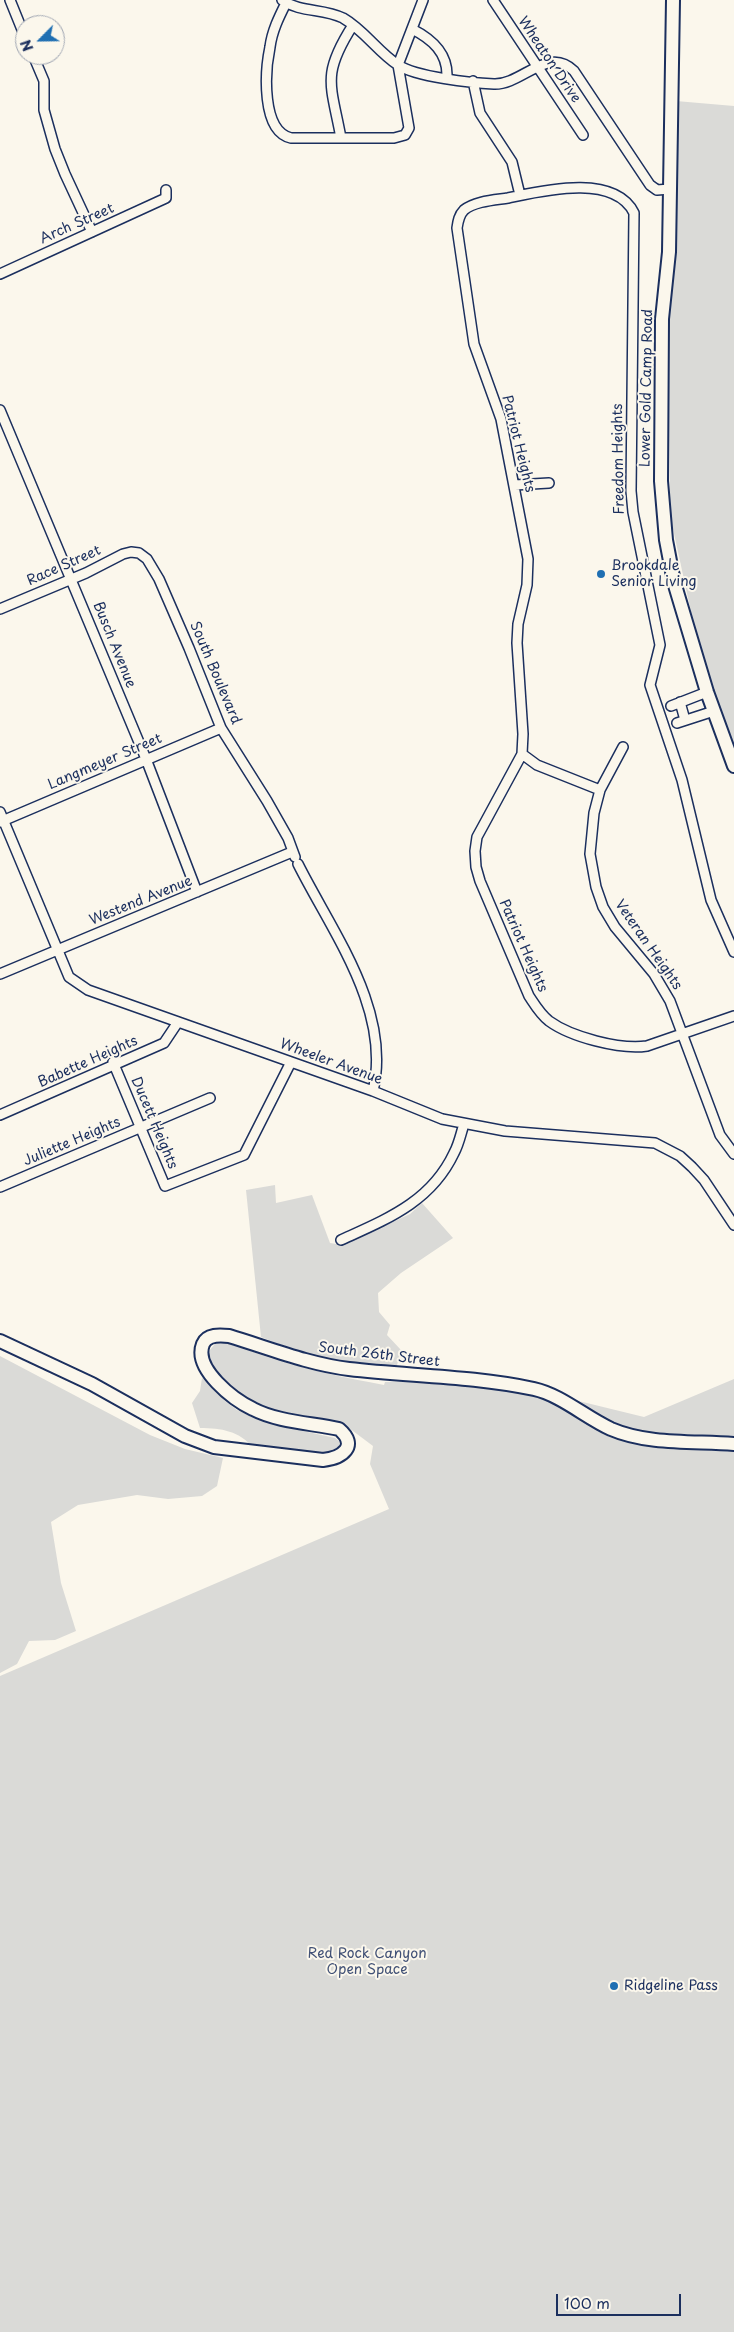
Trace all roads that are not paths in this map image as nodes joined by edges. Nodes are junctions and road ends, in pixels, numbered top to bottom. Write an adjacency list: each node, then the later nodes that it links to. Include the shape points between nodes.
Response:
1 (10, 0): 6 (street)
2 (423, 0): 8 (street)
3 (493, 0): 11 (street, Wheaton Drive)
4 (673, 0): 16 (street, Lower Gold Camp Road)
5 (284, 1): 7 (street, via 302,10 331,13); 15 (street, via 270,46 268,67 268,96 275,127 283,136 291,138)
6 (16, 15)
7 (353, 25): 10 (street); 15 (street, via 339,47 330,78)
8 (412, 29): 10 (street); 12 (street, via 439,48 446,64)
9 (37, 65): 19 (street, via 44,81 47,109 65,174)
10 (398, 65): 12 (street, via 418,73); 15 (street, via 410,124 408,132 394,138)
11 (537, 66): 13 (street, via 504,82); 14 (street, Wheaton Drive); 16 (street, via 554,61 569,66 650,186 658,190)
12 (446, 77): 13 (street)
13 (472, 81): 18 (street, via 480,113 512,162)
14 (583, 135)
15 (341, 138)
16 (670, 189): 27 (street, Lower Gold Camp Road, via 669,252 662,319 661,481 666,540 674,582)
17 (166, 194): 19 (street, Arch Street)
18 (524, 194): 23 (street, Patriot Heights, via 473,205 459,218 457,228 474,344 501,419); 39 (street, Freedom Heights, via 560,187 601,190 629,204 634,213 631,492 660,645 650,685 682,780 711,900)
19 (92, 232): 20 (street, Arch Street)
20 (0, 274)
21 (0, 410): 25 (street, Busch Avenue)
22 (549, 483): 23 (street)
23 (515, 485): 31 (street, Patriot Heights, via 528,559 517,643)
24 (140, 553): 25 (street, Race Street, via 123,554); 29 (street, South Boulevard, via 159,579)
25 (71, 578): 26 (street, Race Street); 32 (street, Busch Avenue)
26 (0, 609)
27 (707, 692): 28 (street, Lower Gold Camp Road); 28 (street, via 676,704 681,722)
28 (714, 711): 33 (street, Lower Gold Camp Road)
29 (222, 728): 32 (street, Langmeyer Street); 36 (street, South Boulevard, via 268,801)
30 (623, 746): 34 (street, Veteran Heights)
31 (522, 754): 34 (street, via 537,765); 43 (street, Patriot Heights, via 483,826 475,851 480,881 537,1010 565,1030 624,1047 647,1046)
32 (146, 759): 35 (street, Langmeyer Street); 37 (street, Busch Avenue)
33 (734, 766)
34 (600, 790): 43 (street, Veteran Heights, via 590,854 596,887 615,927 664,989)
35 (1, 818): 38 (street, Wheeler Avenue)
36 (295, 858): 37 (street, Westend Avenue); 46 (street, South Boulevard, via 369,1004 377,1074)
37 (197, 892): 38 (street, Westend Avenue)
38 (58, 950): 40 (street, Westend Avenue); 42 (street, Wheeler Avenue, via 69,977 76,984)
39 (734, 952)
40 (0, 974)
41 (734, 1016): 43 (street, Patriot Heights)
42 (178, 1022): 44 (street, Wheeler Avenue); 45 (street, Babette Heights, via 164,1043)
43 (682, 1034): 51 (street, Veteran Heights, via 720,1136)
44 (291, 1062): 46 (street, Wheeler Avenue); 50 (street, Ducett Heights, via 244,1156 166,1186)
45 (114, 1064): 48 (street, Babette Heights); 50 (street, Ducett Heights)
46 (372, 1091): 49 (street, Wheeler Avenue, via 442,1119)
47 (210, 1098): 50 (street, Juliette Heights)
48 (0, 1115)
49 (464, 1124): 53 (street, Wheeler Avenue, via 505,1131 655,1143 680,1156 692,1167); 54 (street, via 454,1153 438,1178 415,1202)
50 (141, 1128): 52 (street, Juliette Heights)
51 (734, 1154)
52 (0, 1187)
53 (734, 1225)
54 (341, 1240)
55 (0, 1341): 56 (street, South 26th Street, via 92,1384 185,1436 214,1447 323,1460 344,1453 348,1447 344,1433 339,1429 255,1411 232,1397 202,1360 204,1341 219,1334 331,1366 534,1389 627,1435)
56 (734, 1444)

